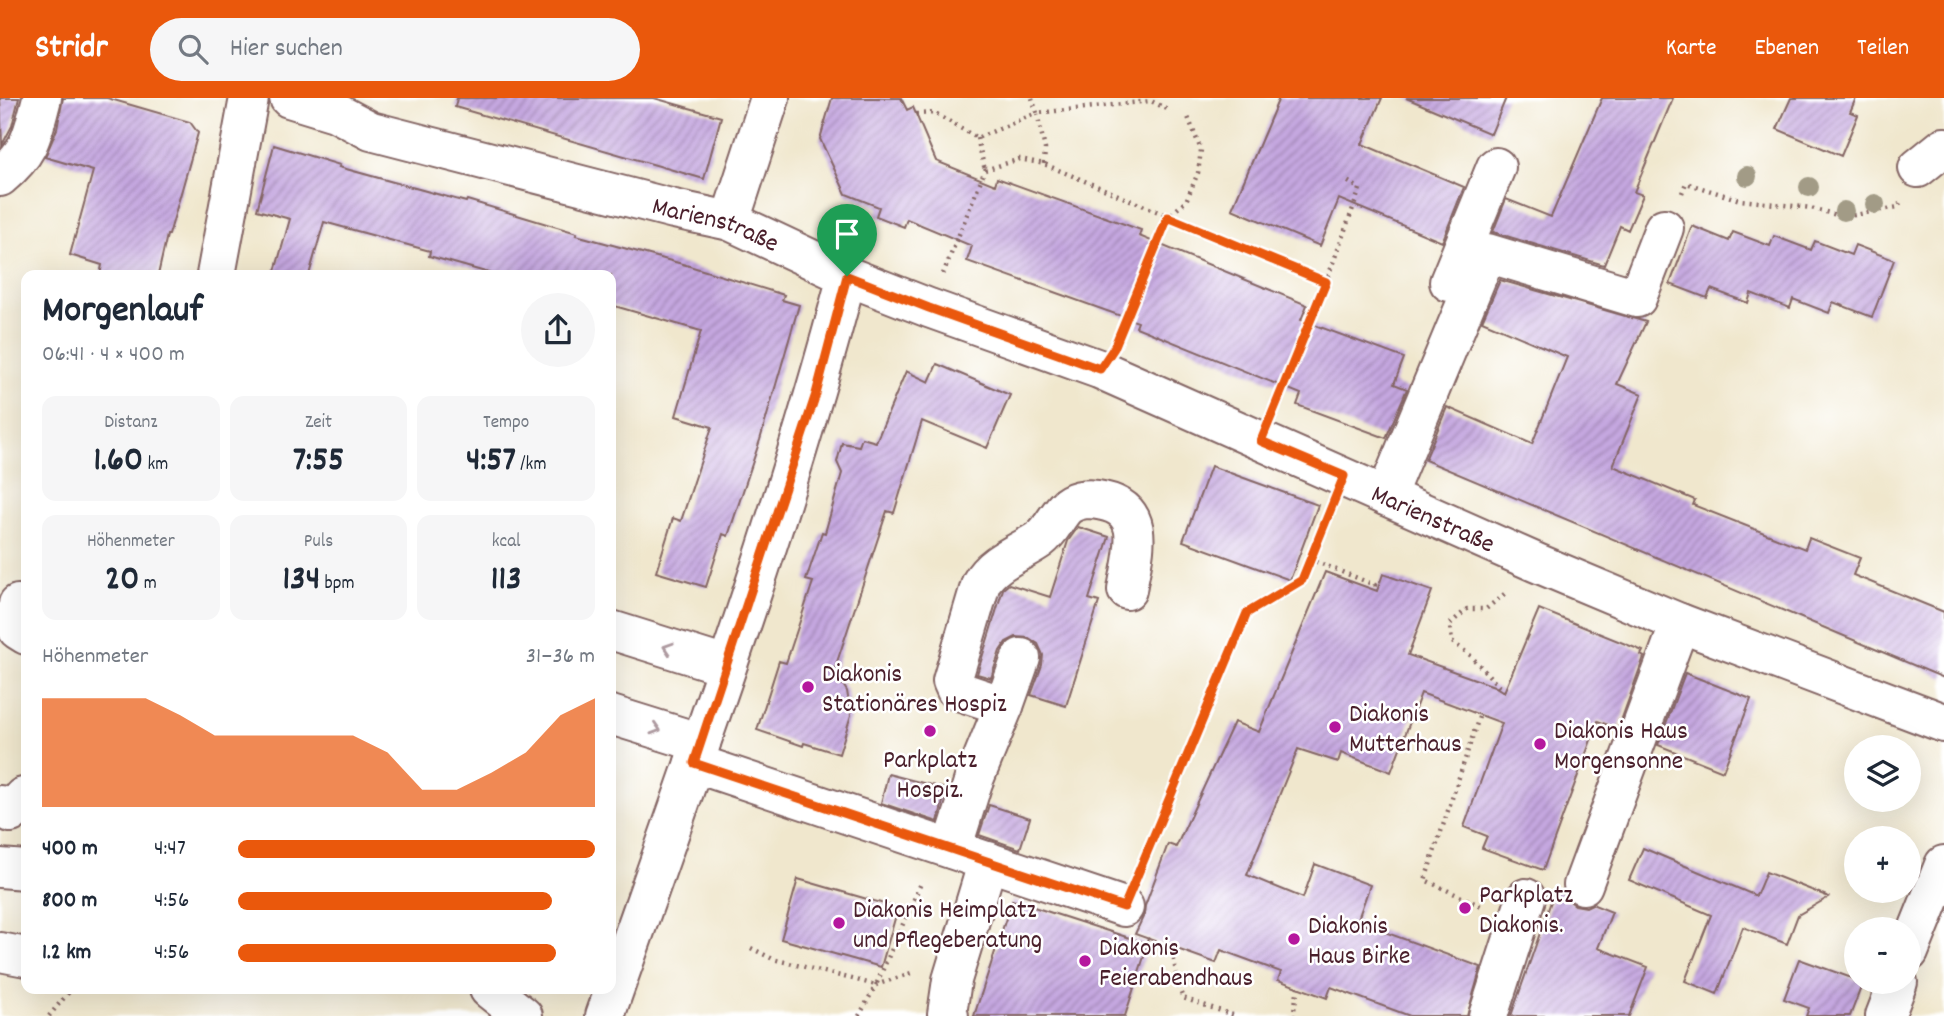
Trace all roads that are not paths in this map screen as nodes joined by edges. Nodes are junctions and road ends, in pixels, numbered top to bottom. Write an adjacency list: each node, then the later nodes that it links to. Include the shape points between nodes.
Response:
1 (42, 98): 6 (street, via 30,144)
2 (249, 98): 9 (street)
3 (289, 98): 7 (street, Marienstraße, via 335,112 371,131)
4 (770, 98): 7 (street)
5 (1496, 167): 11 (street)
6 (0, 177)
7 (730, 221): 10 (street, Marienstraße)
8 (1664, 228): 11 (street, via 1637,298 1487,253)
9 (217, 270)
10 (847, 276): 11 (street, Marienstraße, via 1100,369); 16 (street, via 816,394)
11 (1365, 486): 13 (street, Marienstraße)
12 (1127, 590): 17 (street, via 1136,533 1133,521 1125,510 1096,499 1068,505 1044,537 990,571 981,583 952,681 956,690)
13 (1680, 623): 19 (street, Marienstraße); 25 (street)
14 (616, 632): 16 (street, one-way to 14)
15 (1021, 658): 17 (street)
16 (726, 666): 20 (street)
17 (1004, 706): 21 (street, via 973,782)
18 (616, 717): 20 (street, one-way to 20)
19 (1944, 723)
20 (698, 753): 21 (street); 31 (street)
21 (970, 855): 26 (street); 37 (street)
22 (1944, 865): 28 (street)
23 (0, 868): 24 (street)
24 (21, 870)
25 (1583, 885)
26 (1124, 907)
27 (1522, 910): 38 (street)
28 (1921, 922)
29 (0, 952): 30 (street)
30 (21, 956)
31 (616, 985)
32 (495, 994): 35 (street)
33 (613, 994): 36 (street)
34 (1893, 994): 39 (street)
35 (523, 1016)
36 (605, 1016)
37 (949, 1016)
38 (1488, 1016)
39 (1885, 1016)

